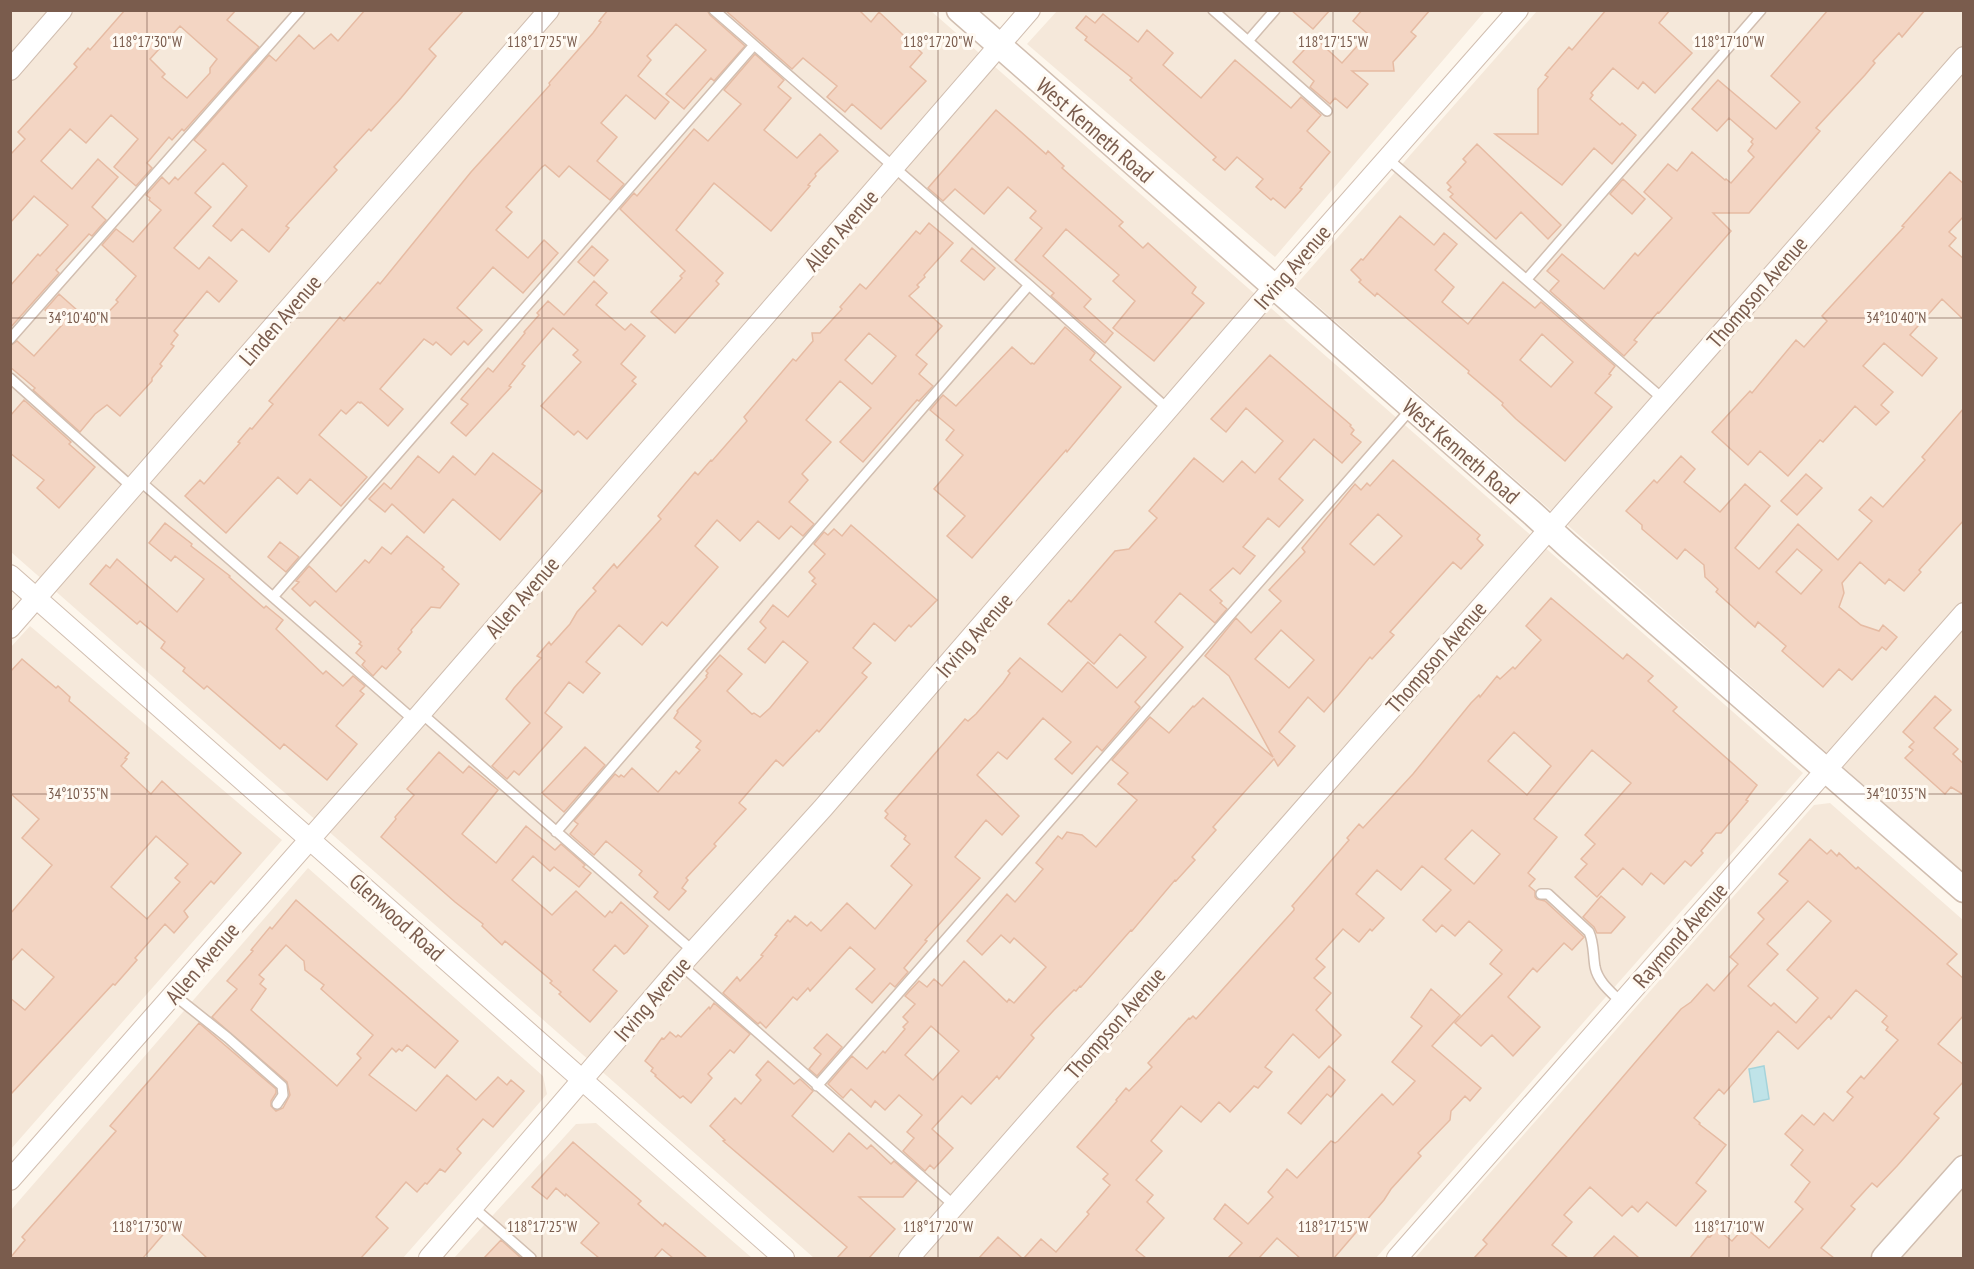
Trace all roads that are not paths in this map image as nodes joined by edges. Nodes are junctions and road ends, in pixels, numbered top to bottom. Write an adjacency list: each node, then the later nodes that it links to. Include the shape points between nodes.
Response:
1 (62, 10): 15 (street)
2 (300, 10): 22 (lane)
3 (549, 10): 27 (street, Linden Avenue)
4 (714, 10): 12 (lane)
5 (959, 10): 13 (street, West Kenneth Road)
6 (1030, 10): 13 (street, Allen Avenue)
7 (1214, 10): 11 (lane)
8 (1275, 10): 11 (lane)
9 (1518, 10): 17 (street, Irving Avenue)
10 (1761, 10): 19 (lane)
11 (1248, 41): 16 (lane)
12 (754, 45): 18 (lane); 31 (lane)
13 (999, 46): 18 (street, Allen Avenue); 21 (street, West Kenneth Road)
14 (1964, 57): 24 (street, Thompson Avenue)
15 (10, 70)
16 (1328, 111)
17 (1388, 159): 19 (lane); 21 (street, Irving Avenue)
18 (894, 168): 20 (lane); 34 (street, Allen Avenue)
19 (1527, 279): 24 (lane)
20 (1029, 285): 26 (lane); 36 (lane)
21 (1274, 287): 25 (street, West Kenneth Road); 26 (street, Irving Avenue)
22 (10, 339)
23 (10, 378): 27 (lane)
24 (1663, 399): 28 (street, Thompson Avenue)
25 (1412, 408): 28 (street, West Kenneth Road); 44 (lane)
26 (1169, 410): 40 (street, Irving Avenue, via 823,808)
27 (136, 484): 30 (street, Linden Avenue); 31 (lane)
28 (1548, 529): 35 (street, West Kenneth Road); 48 (street, Thompson Avenue)
29 (10, 575): 30 (street, Glenwood Road)
30 (37, 597): 33 (street, Linden Avenue); 37 (street, Glenwood Road)
31 (273, 597): 34 (lane)
32 (1964, 612): 35 (street, Raymond Avenue)
33 (10, 628)
34 (418, 717): 36 (lane); 37 (street, Allen Avenue)
35 (1826, 769): 38 (street, West Kenneth Road); 42 (street, Raymond Avenue)
36 (556, 832): 40 (lane)
37 (310, 840): 41 (street, Allen Avenue); 43 (street, Glenwood Road)
38 (1964, 890)
39 (1541, 894): 42 (lane, via 1548,894 1589,932 1595,970)
40 (687, 958): 43 (street, Irving Avenue); 44 (lane)
41 (174, 995): 45 (lane, via 282,1086 283,1095); 47 (street, Allen Avenue)
42 (1621, 1002): 54 (street, Raymond Avenue)
43 (581, 1081): 49 (street, Irving Avenue); 52 (street, Glenwood Road)
44 (817, 1086): 48 (lane)
45 (277, 1104)
46 (1964, 1168): 55 (street)
47 (10, 1180)
48 (955, 1206): 53 (street, Thompson Avenue)
49 (474, 1208): 50 (street, Irving Avenue); 51 (lane)
50 (429, 1258)
51 (531, 1258)
52 (784, 1258)
53 (909, 1258)
54 (1397, 1258)
55 (1884, 1258)

